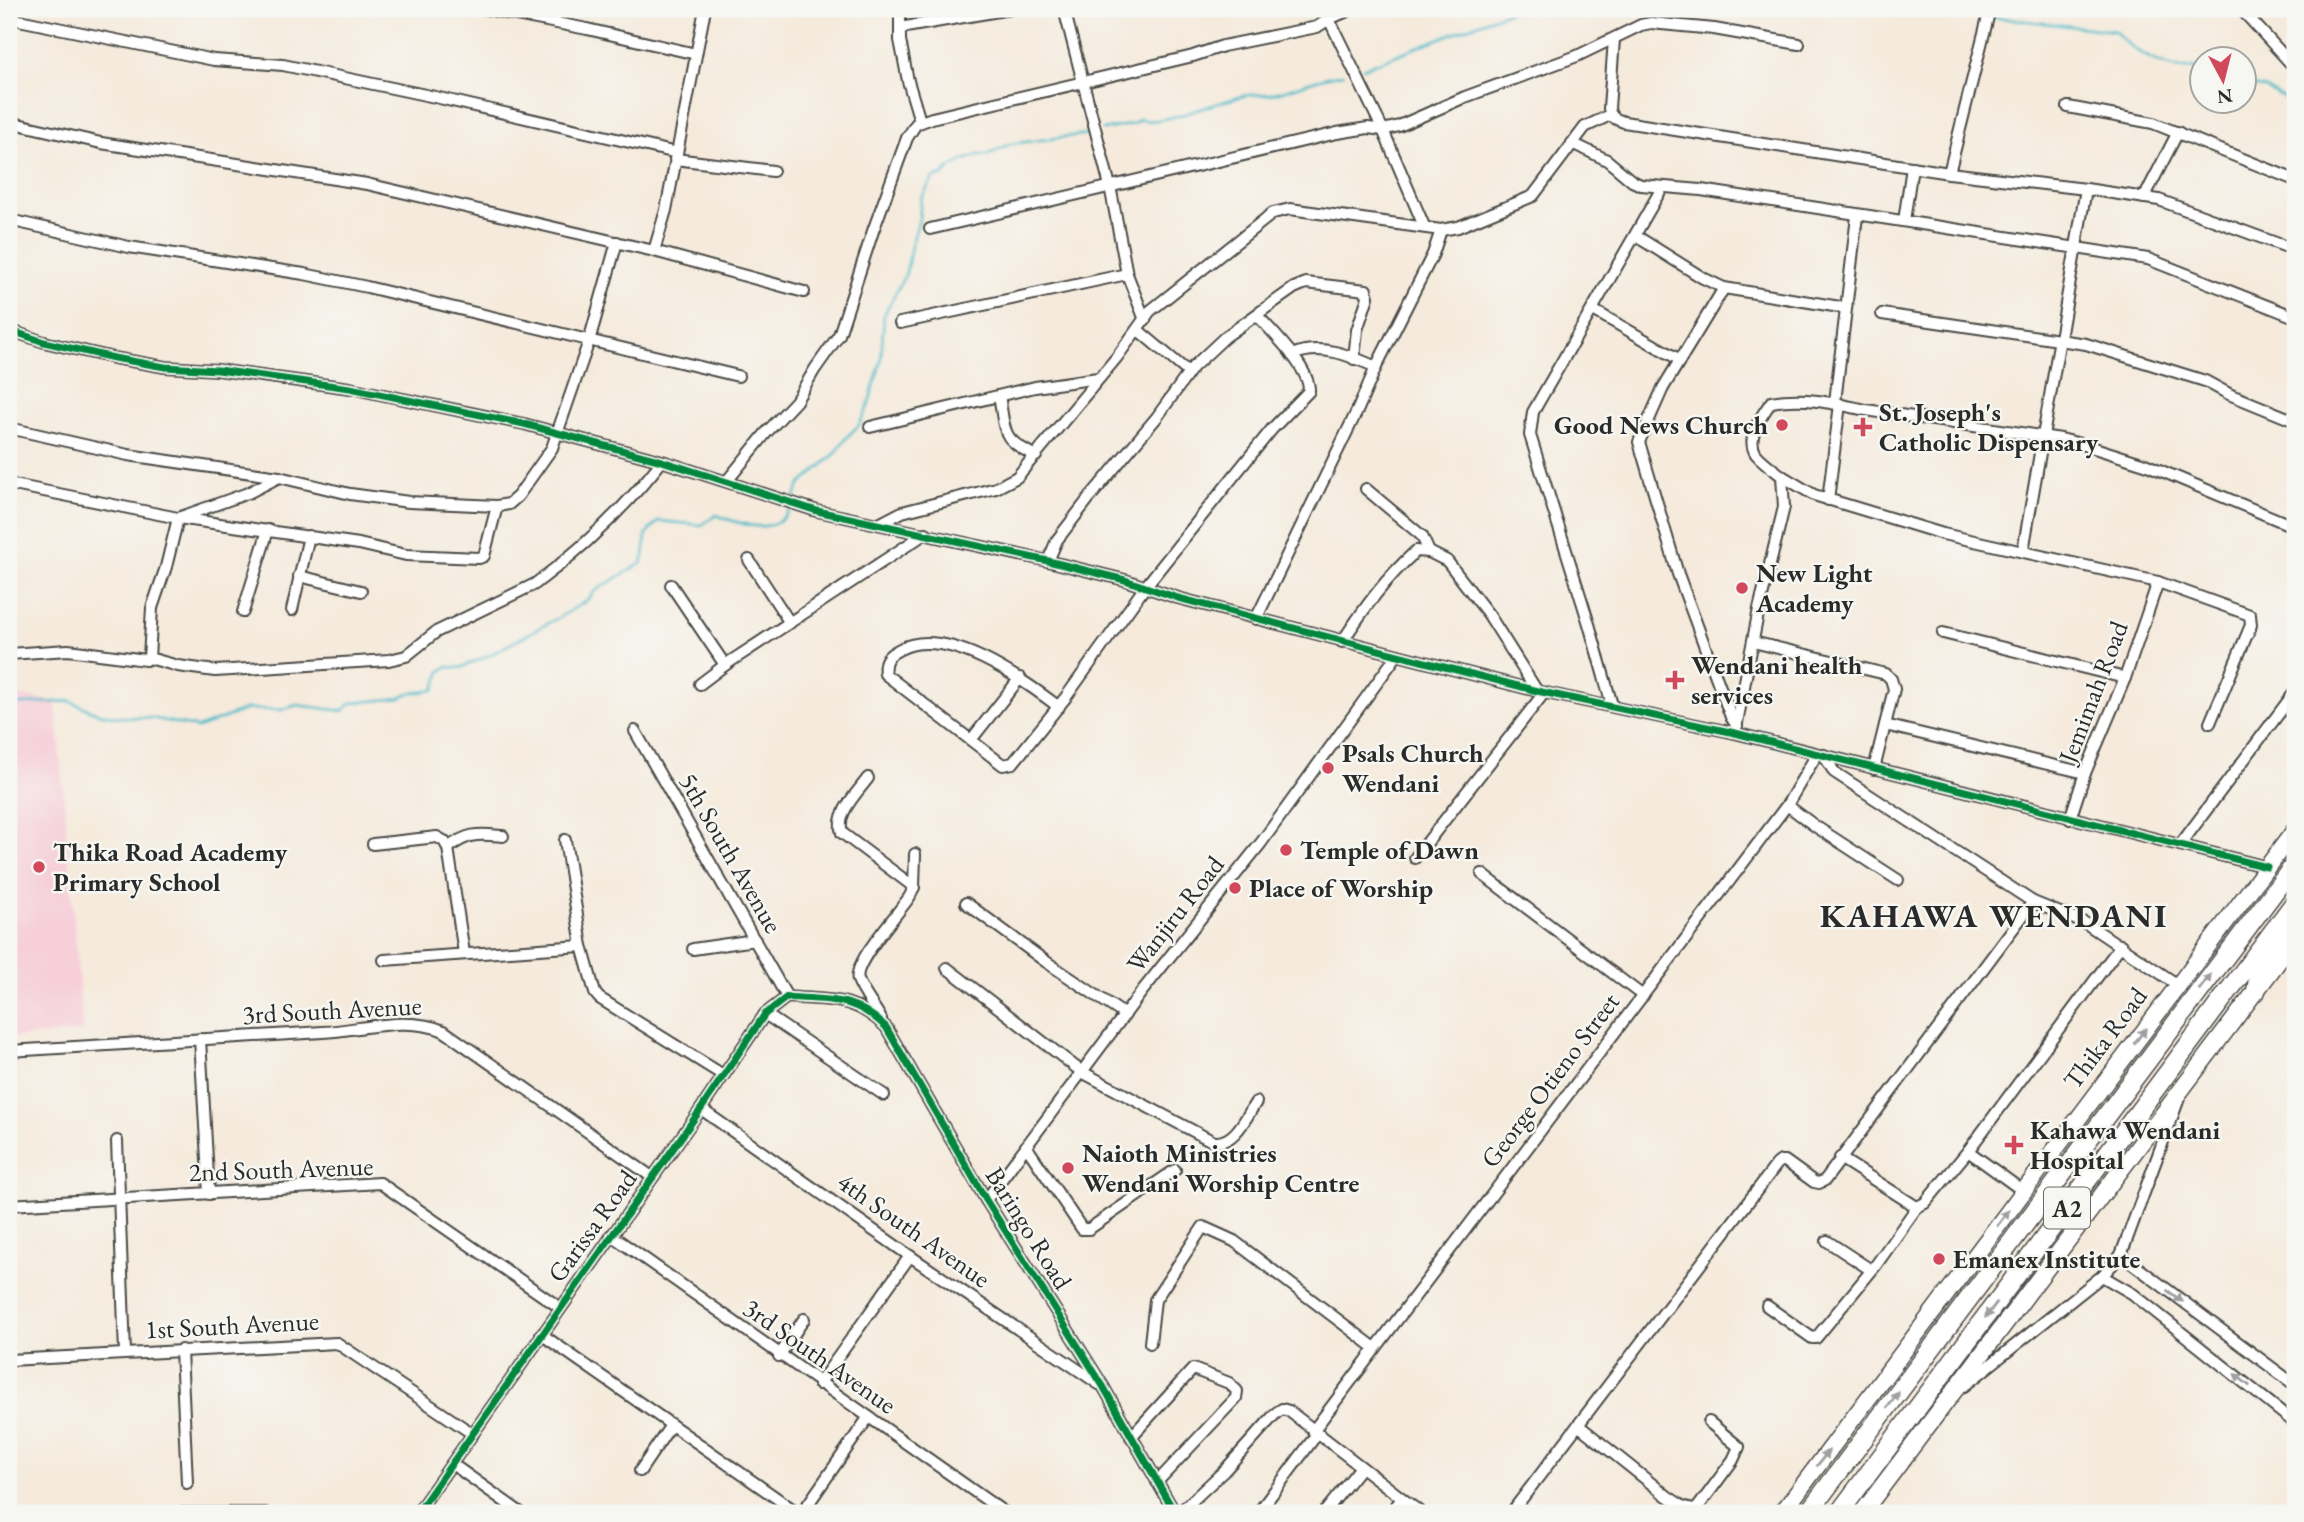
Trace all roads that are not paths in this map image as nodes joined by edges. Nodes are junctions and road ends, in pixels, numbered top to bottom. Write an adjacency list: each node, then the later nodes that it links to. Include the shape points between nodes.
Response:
1 (485, 9): 14 (street)
2 (705, 9): 14 (street)
3 (897, 9): 11 (street)
4 (1010, 9): 11 (street)
5 (1065, 9): 16 (street)
6 (1352, 9): 9 (street)
7 (1990, 9): 27 (street)
8 (2241, 9): 15 (street)
9 (1327, 14): 16 (street, via 1317,27 1304,31); 21 (street)
10 (9, 18): 24 (street, via 214,60 284,65)
11 (900, 28): 19 (street)
12 (1614, 39): 13 (street, via 1632,27 1651,23); 18 (street); 21 (street)
13 (1799, 44)
14 (696, 54): 24 (street)
15 (2294, 63)
16 (1084, 80): 19 (street); 29 (street)
17 (2068, 107): 22 (street, via 2130,117)
18 (1610, 115): 23 (street, via 1585,127); 25 (street, via 1624,122)
19 (920, 121): 76 (street, via 907,138 839,335 796,401)
20 (9, 122): 40 (street, via 101,143 337,178)
21 (1383, 130): 29 (street, via 1337,133); 36 (street)
22 (2178, 132): 28 (street); 32 (street)
23 (1572, 143): 30 (street, via 1607,160 1641,186); 38 (street, via 1533,197)
24 (676, 156): 26 (street); 43 (street)
25 (1912, 167): 27 (street); 35 (street)
26 (773, 172)
27 (1949, 173): 31 (street)
28 (2295, 180)
29 (1110, 186): 37 (street); 44 (street)
30 (1662, 188): 33 (street, via 1701,190); 39 (street)
31 (2087, 188): 32 (street); 41 (street)
32 (2144, 198): 42 (street, via 2177,205)
33 (1857, 216): 35 (street); 47 (street)
34 (9, 220): 57 (street, via 129,247 304,274)
35 (1904, 221): 41 (street)
36 (1424, 226): 38 (street); 52 (street, via 1282,209 1159,303)
37 (930, 229)
38 (1441, 230): 61 (street)
39 (1636, 236): 45 (street); 48 (street)
40 (617, 242): 43 (street); 57 (street)
41 (2077, 247): 51 (street, via 2162,263); 56 (street)
42 (2295, 250)
43 (654, 251): 46 (street)
44 (1127, 274): 52 (street); 53 (street)
45 (1724, 288): 47 (street); 60 (street)
46 (804, 292)
47 (1846, 309): 66 (street)
48 (1593, 310): 60 (street); 112 (street, via 1533,412 1530,435)
49 (1882, 314): 56 (street)
50 (1257, 315): 58 (street); 59 (street, via 1306,283 1366,290); 62 (street)
51 (2295, 317)
52 (1145, 320): 55 (street)
53 (900, 323)
54 (9, 330): 70 (street, via 114,358 351,388)
55 (1138, 330): 62 (street); 64 (street)
56 (2059, 339): 67 (street, via 2124,354 2205,381); 71 (street)
57 (589, 341): 63 (street); 70 (street)
58 (1292, 355): 59 (street, via 1315,349); 94 (street, via 1309,391 1272,429)
59 (1354, 359): 61 (street)
60 (1680, 360): 116 (street, via 1639,442 1678,574)
61 (1376, 367): 98 (street)
62 (1188, 372): 90 (street, via 1057,540)
63 (738, 376)
64 (1098, 378): 65 (street); 72 (street)
65 (999, 396): 68 (street); 72 (street, via 1007,436)
66 (1837, 403): 71 (street); 74 (street, via 1771,402 1753,434 1753,444 1755,453); 79 (street)
67 (2295, 421)
68 (870, 427)
69 (9, 428): 75 (street, via 128,455)
70 (558, 433): 73 (street); 80 (street, via 545,461 518,496)
71 (2043, 436): 83 (street, via 2145,464); 87 (street)
72 (1036, 456): 82 (street, via 1008,484 902,512)
73 (662, 461): 76 (street); 105 (street, via 618,513 548,574 436,632 406,656 215,671)
74 (1782, 476): 79 (street); 102 (street, via 1784,507)
75 (279, 477): 80 (street, via 409,502); 81 (street)
76 (727, 481): 82 (street, via 817,511)
77 (9, 484): 81 (street)
78 (1366, 489): 88 (street, via 1422,536)
79 (1828, 500): 87 (street, via 1943,534)
80 (497, 506): 86 (street, via 486,553 479,558 406,555)
81 (177, 518): 84 (street); 105 (street, via 152,608)
82 (880, 523): 85 (street)
83 (2295, 527)
84 (268, 530): 86 (street); 97 (street)
85 (926, 533): 90 (street); 99 (street)
86 (309, 536): 91 (street)
87 (2023, 551): 92 (street)
88 (1429, 552): 101 (street, via 1416,551 1395,570); 110 (street, via 1447,561)
89 (749, 560): 99 (street)
90 (1048, 561): 94 (street)
91 (299, 576): 95 (street); 96 (street)
92 (2158, 582): 108 (street, Jemimah Road); 114 (street, via 2252,619)
93 (671, 585): 106 (street)
94 (1146, 587): 98 (street); 113 (street)
95 (361, 591)
96 (292, 610)
97 (243, 612)
98 (1256, 619): 101 (street)
99 (790, 623): 106 (street)
100 (1943, 633): 108 (street)
101 (1342, 642): 104 (street)
102 (1753, 642): 115 (street, via 1886,674 1894,689); 116 (street)
103 (9, 654): 105 (street, via 68,650)
104 (1398, 655): 110 (street); 155 (street, Wanjiru Road, via 1261,843)
105 (149, 658)
106 (724, 665): 109 (street)
107 (1020, 678): 113 (street); 118 (street); 118 (street, via 1000,665 936,642 906,646 886,659 886,674)
108 (2125, 678): 121 (street, Jemimah Road)
109 (700, 684)
110 (1541, 692): 112 (street); 132 (street)
111 (2295, 692): 129 (street)
112 (1612, 705): 116 (street)
113 (1059, 706): 118 (street, via 1009,765)
114 (2210, 723)
115 (1885, 725): 120 (street); 121 (street)
116 (1736, 729): 119 (street)
117 (635, 732): 143 (street, 5th South Avenue)
118 (971, 740)
119 (1820, 755): 120 (street); 123 (street, George Otieno Street); 138 (street, via 1834,772)
120 (1874, 769): 124 (street)
121 (2085, 773): 124 (street, Jemimah Road)
122 (868, 778): 137 (street, via 841,816 842,833)
123 (1787, 805): 136 (street); 152 (street, George Otieno Street)
124 (2070, 819): 129 (street)
125 (2295, 830): 134 (main road, Thika Road)
126 (503, 836): 130 (street, via 464,836)
127 (565, 839): 145 (street)
128 (373, 844): 130 (street, via 437,837)
129 (2180, 845): 134 (street)
130 (449, 848): 147 (street)
131 (915, 854): 137 (street)
132 (1415, 858)
133 (2295, 864): 224 (highway, Thika Road / A2, one-way to 133)
134 (2267, 867): 150 (main road, Thika Road)
135 (1482, 874): 152 (street)
136 (1898, 880)
137 (914, 887): 156 (street, via 866,954 857,975)
138 (2033, 902): 144 (street, via 2087,924); 168 (street)
139 (2295, 902): 225 (highway, A2, one-way to 225)
140 (966, 903): 155 (street)
141 (2295, 912): 151 (highway, via 2258,979)
142 (2295, 939): 151 (main road)
143 (755, 940): 146 (street); 153 (street, 5th South Avenue)
144 (2121, 945): 150 (street); 167 (street)
145 (582, 946): 147 (street); 160 (street, via 599,998)
146 (693, 949)
147 (464, 953): 148 (street)
148 (384, 960)
149 (947, 968): 159 (street)
150 (2178, 985): 171 (main road, Thika Road, one-way to 150)
151 (2256, 991): 161 (main road)
152 (1643, 996): 188 (street, George Otieno Street)
153 (787, 997): 154 (street, Garissa Road); 156 (street, Baringo Road, via 857,1005)
154 (765, 1014): 160 (street, Garissa Road); 162 (street)
155 (1125, 1015): 159 (street, Wanjiru Road)
156 (886, 1027): 174 (street, Baringo Road)
157 (200, 1039): 158 (street, 3rd South Avenue); 170 (street, 3rd South Avenue, via 429,1025); 172 (street)
158 (9, 1051)
159 (1082, 1072): 163 (street, via 1214,1142 1231,1139); 166 (street, Wanjiru Road)
160 (723, 1075): 164 (street, Garissa Road)
161 (2183, 1089): 179 (street); 196 (main road)
162 (884, 1095)
163 (1256, 1102)
164 (701, 1109): 170 (street, Garissa Road); 180 (street, 4th South Avenue)
165 (117, 1141): 173 (street)
166 (1026, 1146): 169 (street, via 1082,1228 1088,1229); 174 (street, Wanjiru Road)
167 (1968, 1151): 171 (street); 176 (street)
168 (1840, 1158): 176 (street); 201 (street, via 1819,1183 1786,1161 1777,1164)
169 (1175, 1170)
170 (652, 1177): 177 (street, Garissa Road)
171 (2024, 1191): 223 (main road, Thika Road, one-way to 171)
172 (209, 1194): 173 (street, 2nd South Avenue); 184 (street, 2nd South Avenue, via 380,1183)
173 (121, 1199): 175 (street, 2nd South Avenue); 190 (street)
174 (986, 1200): 195 (street, Baringo Road)
175 (9, 1205)
176 (1917, 1207): 181 (street)
177 (611, 1235): 184 (street, Garissa Road); 191 (street, 3rd South Avenue)
178 (1827, 1241): 181 (street)
179 (2121, 1255): 182 (street); 194 (street, one-way to 194)
180 (910, 1256): 193 (street); 195 (street, 4th South Avenue)
181 (1871, 1270): 183 (street, via 1816,1338)
182 (2102, 1276): 196 (street); 199 (street, one-way to 182, via 2133,1294)
183 (1767, 1306)
184 (559, 1307): 186 (street, Garissa Road)
185 (804, 1319): 191 (street)
186 (541, 1334): 200 (street); 203 (street, Garissa Road)
187 (1150, 1343): 188 (street, via 1155,1300 1203,1227 1234,1241)
188 (1375, 1348): 202 (street, George Otieno Street)
189 (181, 1350): 190 (street, 1st South Avenue); 203 (street, 1st South Avenue, via 337,1343); 209 (street)
190 (125, 1353): 192 (street, 1st South Avenue)
191 (779, 1356): 193 (street, 3rd South Avenue)
192 (9, 1360)
193 (819, 1384): 197 (street, 3rd South Avenue)
194 (2295, 1385)
195 (1103, 1386): 204 (street, Baringo Road)
196 (1950, 1396): 226 (main road)
197 (869, 1418): 215 (street); 216 (street, 3rd South Avenue)
198 (1709, 1422): 201 (street, via 1739,1447 1696,1510 1667,1496)
199 (2295, 1423)
200 (671, 1424): 207 (street); 215 (street)
201 (1578, 1425): 222 (street)
202 (1315, 1432): 206 (street); 217 (street, via 1282,1409); 218 (street, George Otieno Street)
203 (473, 1434): 205 (street, Garissa Road)
204 (1132, 1437): 208 (street, Baringo Road); 208 (street, via 1193,1369 1229,1383 1237,1391 1236,1398)
205 (452, 1464): 213 (street, Garissa Road); 214 (street)
206 (1361, 1466): 210 (street); 219 (street)
207 (640, 1471)
208 (1157, 1482): 217 (street, Baringo Road)
209 (187, 1483)
210 (1402, 1499): 220 (street); 221 (street)
211 (180, 1513): 212 (street)
212 (265, 1513)
213 (417, 1513)
214 (522, 1513)
215 (800, 1513)
216 (1004, 1513)
217 (1177, 1513)
218 (1258, 1513)
219 (1324, 1513)
220 (1390, 1513)
221 (1421, 1513)
222 (1511, 1513)
223 (1782, 1513)
224 (1808, 1513)
225 (1839, 1513)
226 (1862, 1513)

